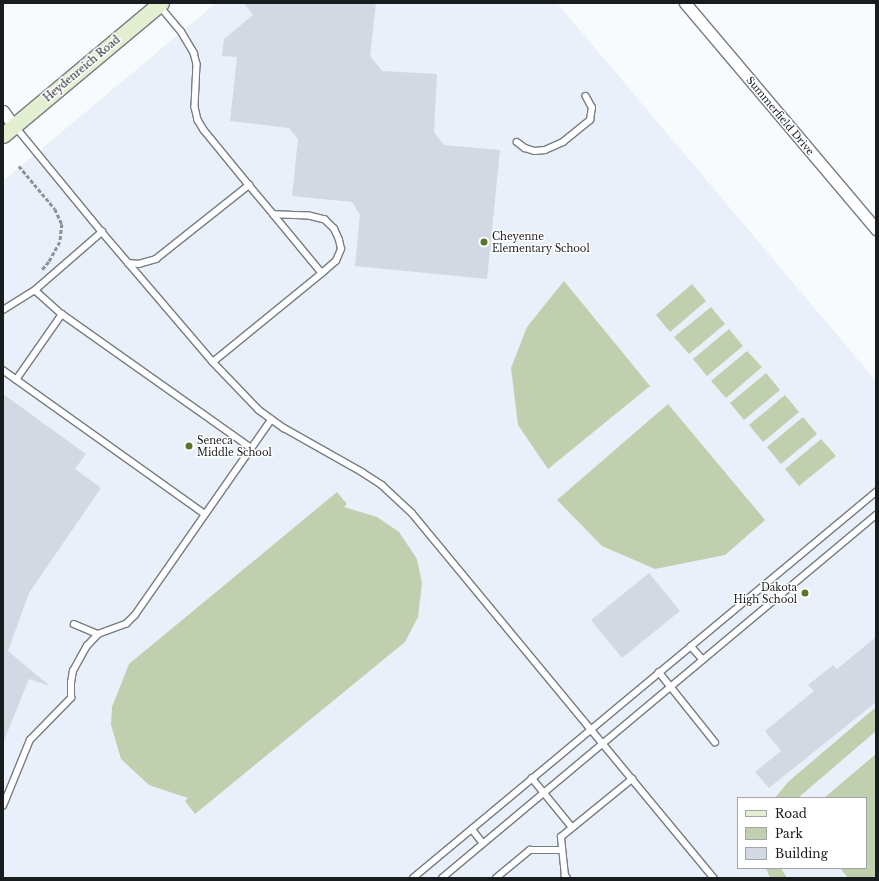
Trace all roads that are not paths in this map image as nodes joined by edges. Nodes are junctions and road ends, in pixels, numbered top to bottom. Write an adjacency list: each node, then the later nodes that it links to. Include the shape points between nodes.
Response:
1 (684, 3): 9 (street, Summerfield Drive)
2 (154, 6): 5 (street, Heydenreich Road); 7 (lane, via 181,31 194,53 197,64 195,108 198,120)
3 (586, 97): 6 (lane, via 592,108 590,120 563,142 545,150 535,151)
4 (3, 111): 5 (street)
5 (9, 130): 10 (lane)
6 (517, 142)
7 (249, 185): 8 (lane); 11 (lane, via 156,259 139,264)
8 (274, 215): 12 (lane); 12 (lane, via 309,216 325,220 334,229 341,250 336,261)
9 (876, 230)
10 (102, 232): 11 (lane); 13 (lane)
11 (128, 263): 16 (lane)
12 (322, 273): 16 (lane)
13 (35, 290): 14 (lane); 15 (lane)
14 (3, 310)
15 (62, 314): 18 (lane); 20 (lane)
16 (213, 362): 19 (lane)
17 (3, 370): 18 (lane)
18 (16, 380): 22 (lane)
19 (271, 420): 20 (lane); 30 (lane, via 362,472 412,513)
20 (251, 448): 22 (lane)
21 (876, 492): 26 (lane)
22 (205, 514): 25 (lane, via 135,615 126,624)
23 (876, 515): 27 (lane)
24 (74, 624): 25 (lane)
25 (98, 634): 36 (lane, via 87,646 73,671 71,698 30,740)
26 (691, 646): 27 (lane); 28 (lane)
27 (703, 660): 29 (lane)
28 (659, 672): 29 (lane); 30 (lane)
29 (671, 687): 31 (lane); 32 (lane)
30 (592, 729): 32 (lane); 33 (lane)
31 (715, 742)
32 (602, 743): 34 (lane); 35 (lane)
33 (532, 778): 35 (lane); 38 (lane)
34 (632, 779): 37 (lane); 45 (lane)
35 (544, 793): 37 (lane); 39 (lane)
36 (3, 806)
37 (572, 827): 40 (lane, via 561,837)
38 (472, 829): 39 (lane); 41 (lane)
39 (483, 843): 42 (lane)
40 (562, 850): 43 (lane, via 530,850); 44 (lane)
41 (413, 878)
42 (442, 878)
43 (496, 878)
44 (567, 878)
45 (714, 878)

